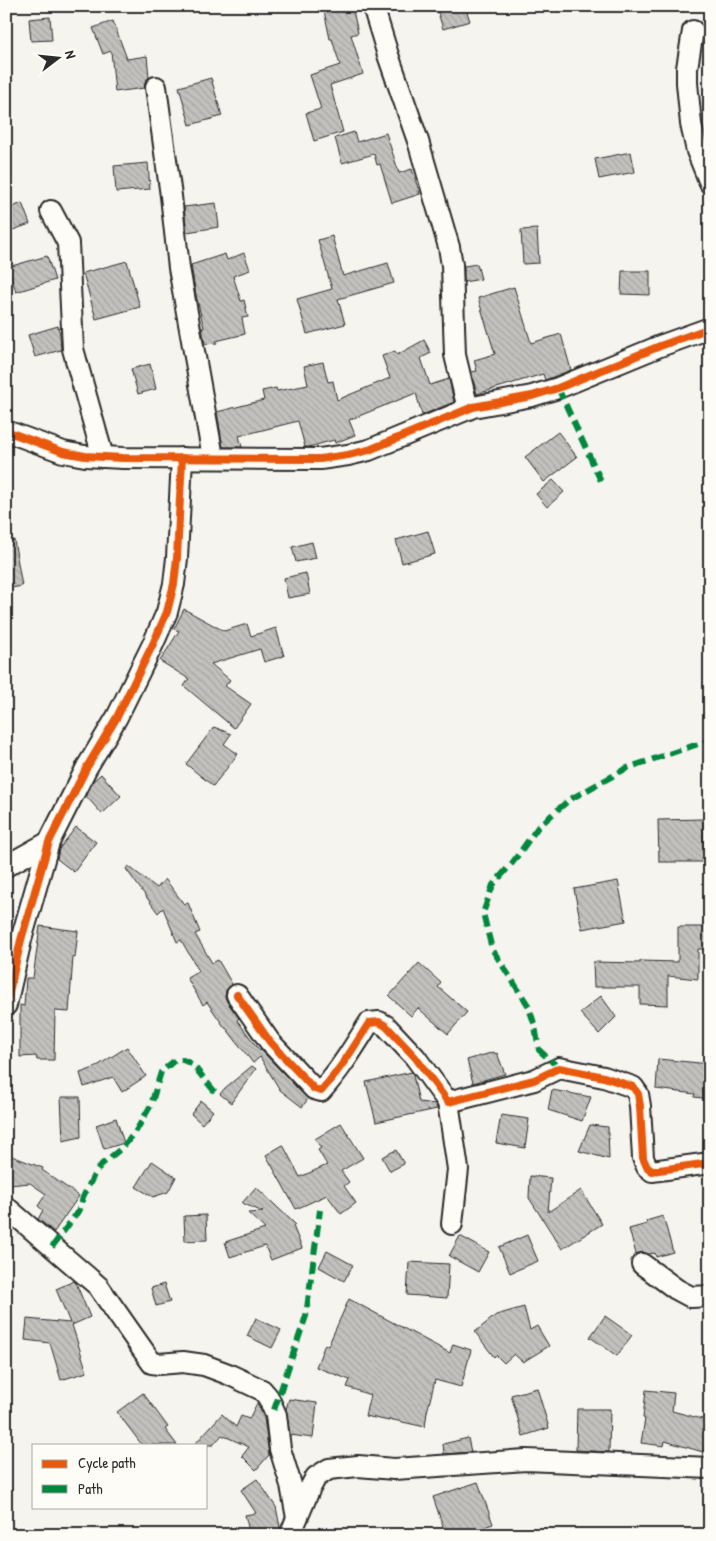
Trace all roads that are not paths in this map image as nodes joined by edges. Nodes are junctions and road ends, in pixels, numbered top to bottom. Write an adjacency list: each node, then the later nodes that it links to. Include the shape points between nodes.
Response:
1 (373, 6): 7 (street, via 449,247 455,355)
2 (693, 31): 4 (street, via 687,68 690,124)
3 (156, 87): 10 (street, via 179,268)
4 (710, 184)
5 (51, 211): 9 (street, via 68,244 73,349)
6 (710, 328): 7 (street, via 532,396)
7 (468, 409): 10 (street, via 369,450 348,455 320,459)
8 (6, 431): 9 (street, via 63,452)
9 (102, 457): 11 (street)
10 (213, 457): 11 (street)
11 (182, 458): 12 (street, via 177,558 166,612 118,717 87,767)
12 (49, 842): 13 (street); 15 (street)
13 (6, 866)
14 (237, 995): 16 (street, via 270,1042 314,1089 321,1090 327,1084 369,1023 378,1022 386,1026 415,1058)
15 (6, 1005)
16 (448, 1102): 17 (street, via 534,1080 559,1068 604,1077 634,1087 638,1094 647,1167 652,1171); 19 (street, via 458,1169)
17 (710, 1162)
18 (6, 1207): 23 (street, via 98,1286 152,1363 183,1362 204,1366 262,1390 276,1415 280,1449 291,1486)
19 (452, 1224)
20 (642, 1264): 21 (street, via 691,1297)
21 (710, 1296)
22 (710, 1468): 23 (street, via 526,1460 394,1469 358,1466 329,1469 316,1477)
23 (293, 1527)

